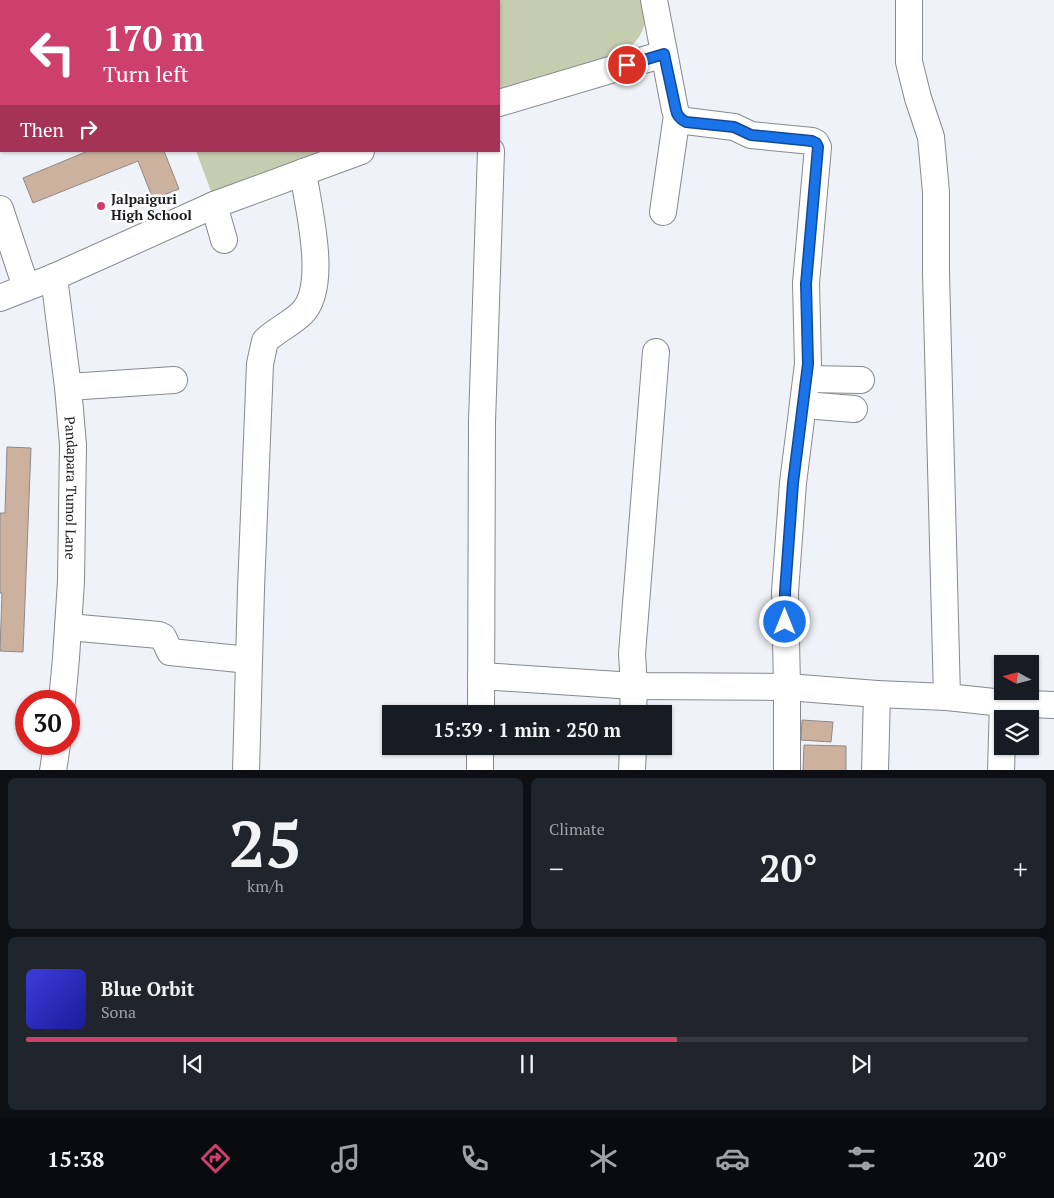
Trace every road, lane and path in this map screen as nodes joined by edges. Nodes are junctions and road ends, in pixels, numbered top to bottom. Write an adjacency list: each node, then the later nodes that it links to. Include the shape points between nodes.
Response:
1 (654, 0): 3 (street)
2 (909, 0): 30 (street, via 909,62 930,137 936,192)
3 (664, 54): 4 (street); 5 (street)
4 (500, 103)
5 (677, 115): 11 (street); 17 (street, via 686,122 734,127 751,135 812,141 818,147 806,284)
6 (358, 152): 8 (street)
7 (491, 152): 25 (street, via 482,422)
8 (303, 172): 9 (street); 24 (street, via 316,272 309,303 302,313 265,341 262,351)
9 (214, 205): 12 (street); 13 (street)
10 (0, 209): 14 (street)
11 (663, 212)
12 (224, 240)
13 (54, 277): 14 (street); 20 (street, Pandapara Tumol Lane)
14 (26, 287): 15 (street)
15 (0, 298)
16 (656, 352): 26 (street, via 632,654)
17 (807, 379): 19 (street); 21 (street)
18 (174, 380): 20 (street)
19 (861, 380)
20 (68, 387): 23 (street, Pandapara Tumol Lane, via 73,445)
21 (804, 406): 22 (street); 27 (street, via 793,483 785,592)
22 (854, 409)
23 (68, 627): 24 (street, via 159,635 170,652); 28 (street, Pandapara Tumol Lane)
24 (249, 660): 39 (street)
25 (481, 676): 26 (street); 32 (street)
26 (634, 686): 27 (street); 33 (street)
27 (787, 686): 29 (street); 42 (street)
28 (63, 690)
29 (877, 694): 30 (street); 43 (street)
30 (947, 697): 31 (street)
31 (1002, 703): 34 (street); 44 (street)
32 (481, 705)
33 (633, 705)
34 (1054, 705)
35 (56, 755): 38 (street)
36 (480, 755): 40 (street)
37 (632, 755): 41 (street)
38 (54, 770)
39 (246, 770)
40 (480, 770)
41 (632, 770)
42 (786, 770)
43 (875, 770)
44 (1000, 770)

